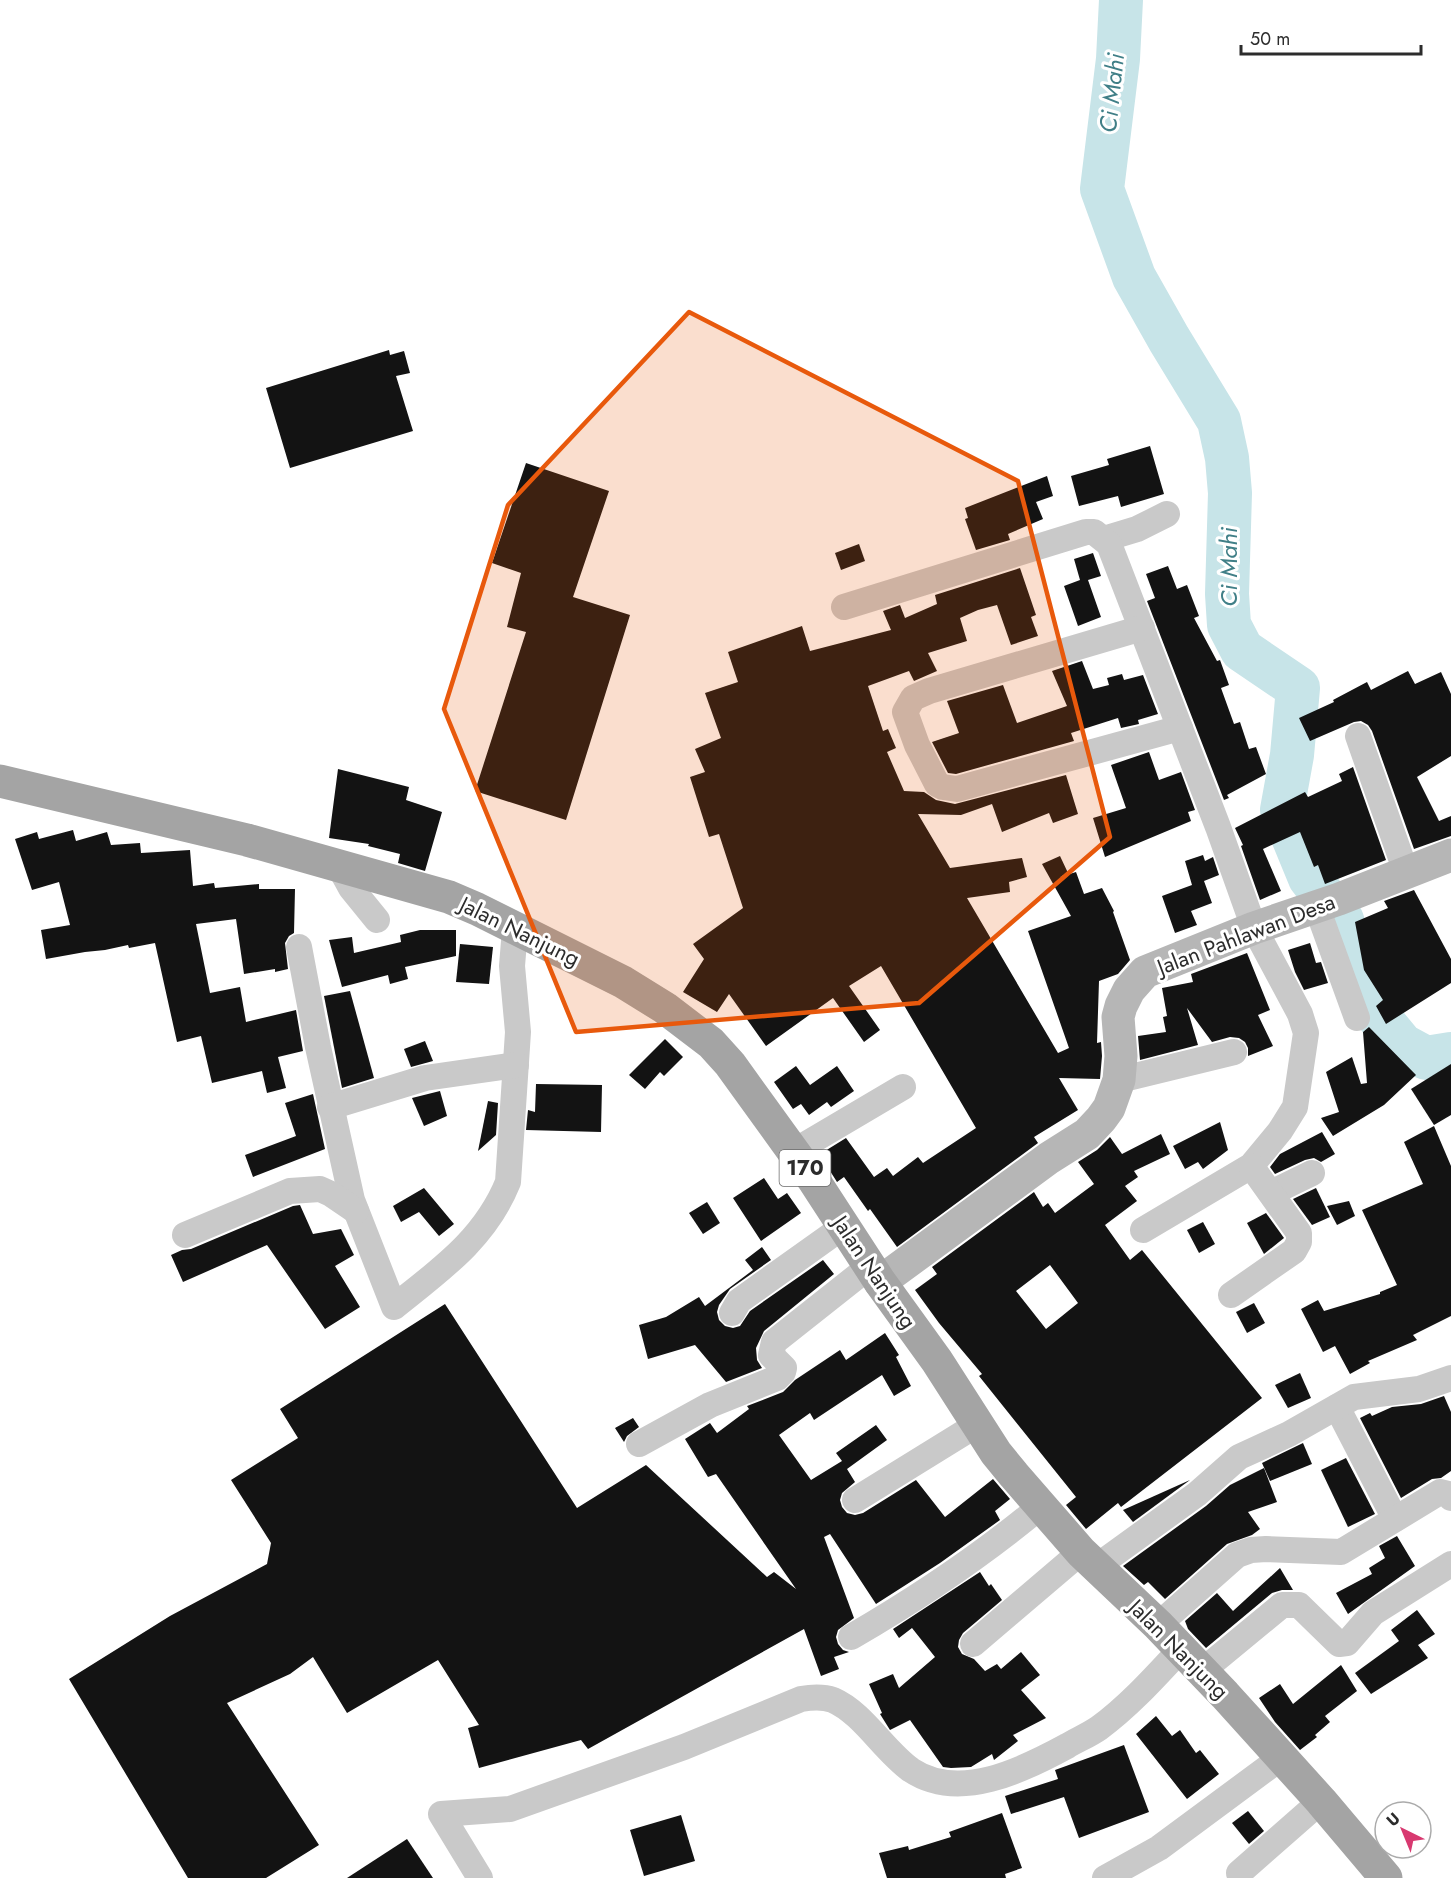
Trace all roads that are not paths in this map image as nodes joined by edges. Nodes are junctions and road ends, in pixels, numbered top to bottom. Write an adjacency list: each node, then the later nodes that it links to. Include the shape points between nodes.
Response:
1 (1167, 514): 2 (street)
2 (1104, 539): 3 (street, via 1086,532); 4 (street)
3 (844, 607)
4 (1142, 628): 5 (street); 5 (street, via 913,698 905,712 917,745 938,784 957,789)
5 (1180, 728): 13 (street)
6 (1358, 735): 10 (street)
7 (0, 781): 9 (main road, Jalan Nanjung / 170)
8 (1451, 855): 10 (main road, Jalan Pahlawan Desa)
9 (339, 866): 12 (street); 14 (main road, Jalan Nanjung / 170, via 449,897)
10 (1406, 872): 11 (main road, Jalan Pahlawan Desa)
11 (1326, 903): 13 (main road, Jalan Pahlawan Desa); 16 (street)
12 (377, 920)
13 (1254, 928): 19 (main road, Jalan Pahlawan Desa, via 1155,967 1136,980 1118,1017); 23 (street, via 1300,1014 1306,1033 1295,1107)
14 (515, 929): 18 (street, via 512,966 518,1032); 22 (main road, Jalan Nanjung / 170, via 623,981 711,1043)
15 (299, 947): 21 (street)
16 (1357, 1018)
17 (1234, 1053): 19 (street)
18 (516, 1065): 21 (street, via 425,1078); 26 (street, via 508,1182 502,1197 475,1239 394,1307)
19 (1119, 1080): 30 (main road, Jalan Pahlawan Desa, via 1109,1108 1087,1134)
20 (903, 1087): 22 (street)
21 (330, 1107): 26 (street)
22 (793, 1152): 27 (main road, Jalan Nanjung / 170)
23 (1251, 1166): 25 (street); 28 (street)
24 (1312, 1173): 25 (street)
25 (1271, 1193): 31 (street, via 1299,1233 1299,1242 1294,1251)
26 (356, 1211): 29 (street, via 320,1189 290,1191)
27 (844, 1226): 30 (main road, Jalan Nanjung / 170); 32 (street, via 739,1301)
28 (1143, 1230)
29 (185, 1235)
30 (875, 1274): 35 (main road, Jalan Nanjung / 170); 36 (street, via 774,1342 771,1355 784,1368 777,1378 710,1405)
31 (1231, 1295)
32 (732, 1313)
33 (1451, 1378): 34 (street, via 1419,1389 1354,1397)
34 (1337, 1407): 40 (street); 41 (street, via 1239,1457 1197,1494)
35 (978, 1424): 38 (street); 39 (main road, Jalan Nanjung / 170, via 996,1453)
36 (639, 1444)
37 (1451, 1498): 40 (street, via 1440,1492)
38 (855, 1500)
39 (1041, 1506): 41 (main road, Jalan Nanjung / 170); 44 (street, via 977,1557)
40 (1395, 1519): 43 (street, via 1341,1552 1266,1549 1238,1555)
41 (1088, 1559): 43 (main road, Jalan Nanjung / 170); 45 (street)
42 (1451, 1564): 46 (street, via 1373,1613 1347,1643 1339,1644 1299,1605 1282,1605)
43 (1158, 1625): 46 (main road, Jalan Nanjung / 170)
44 (851, 1637)
45 (973, 1644)
46 (1192, 1660): 47 (main road, Jalan Nanjung / 170); 50 (street, via 1148,1684 1098,1729 1037,1762 984,1781 948,1782 920,1774 905,1765 846,1708 832,1700 801,1699 684,1748 510,1809 441,1814)
47 (1282, 1757): 48 (main road, Jalan Nanjung / 170); 51 (street, via 1159,1848)
48 (1321, 1801): 49 (street); 52 (main road, Jalan Nanjung / 170)
49 (1239, 1873)
50 (480, 1878)
51 (1105, 1878)
52 (1386, 1878)

